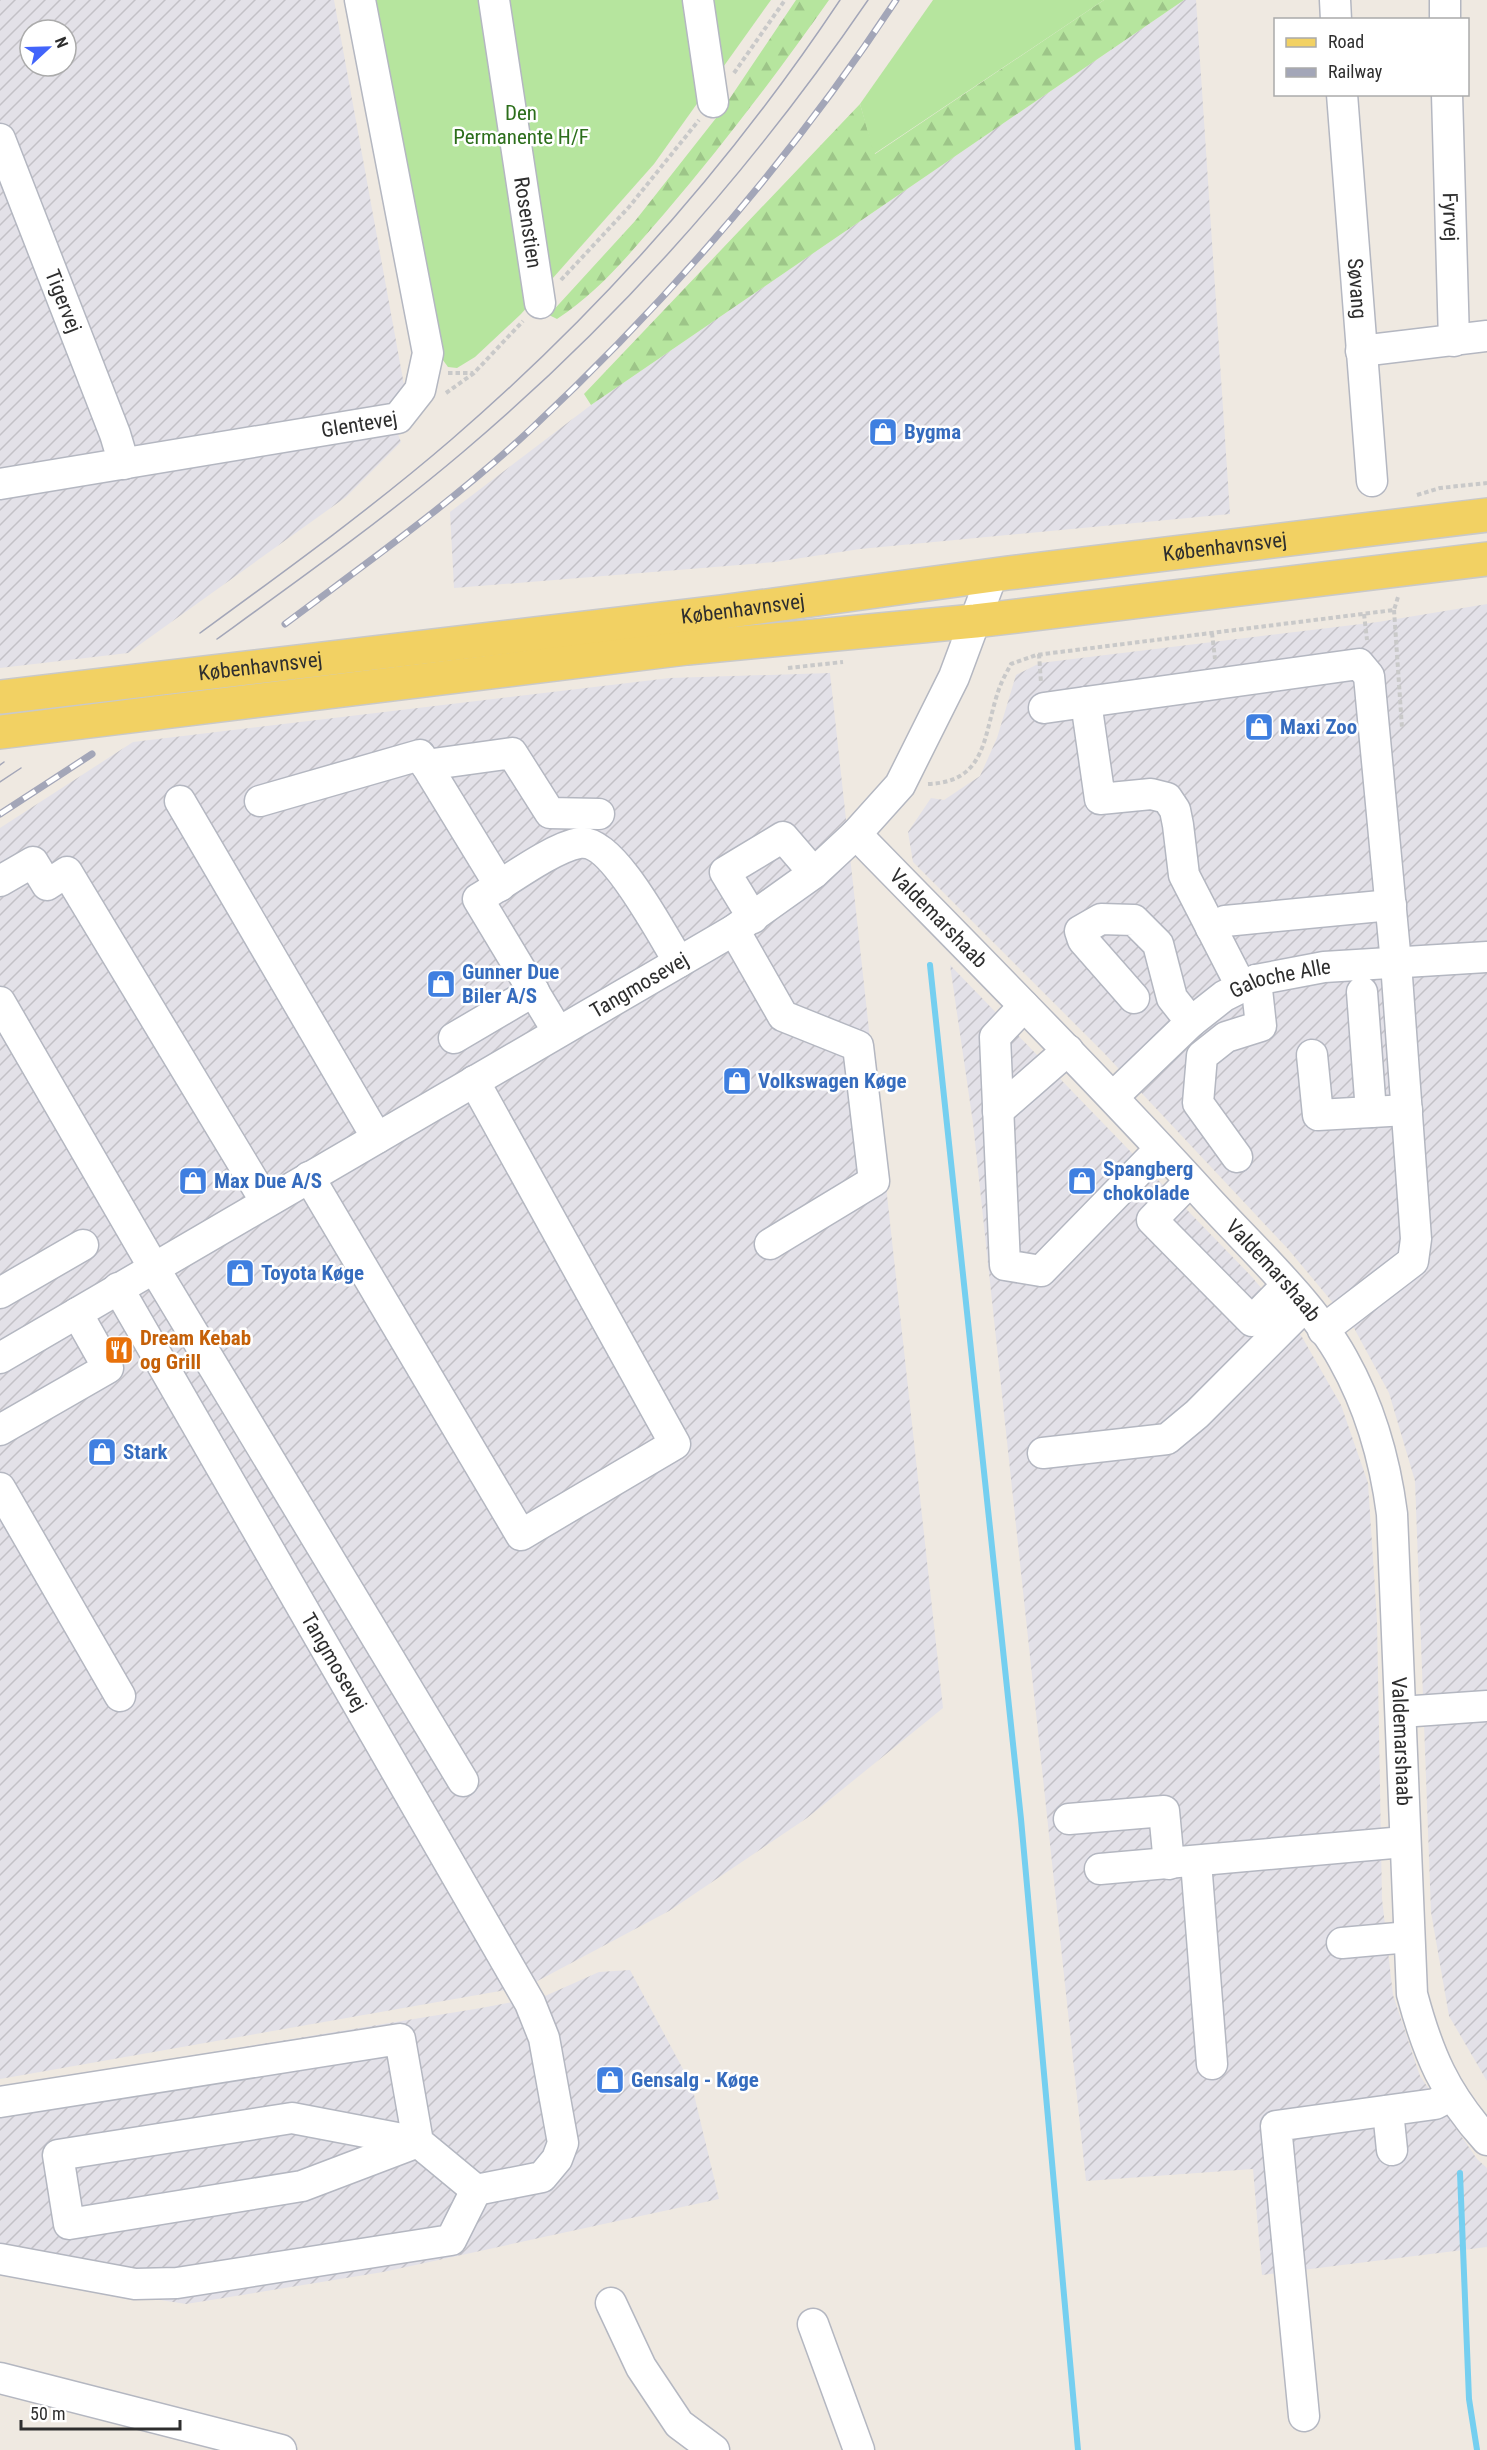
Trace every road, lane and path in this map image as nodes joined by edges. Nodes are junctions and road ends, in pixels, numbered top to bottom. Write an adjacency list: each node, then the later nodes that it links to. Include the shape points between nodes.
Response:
1 (360, 0): 18 (street, Glentevej, via 428,353 420,390 398,418)
2 (494, 0): 13 (street, Rosenstien)
3 (698, 0): 11 (street)
4 (785, 0): 11 (path)
5 (1335, 0): 7 (street)
6 (1445, 0): 8 (street)
7 (1336, 18)
8 (1445, 18)
9 (1342, 96): 16 (street, Søvang)
10 (1447, 96): 15 (street, Fyrvej)
11 (713, 102): 13 (path, via 629,207)
12 (2, 151): 18 (street, Tigervej, via 115,434)
13 (540, 303): 17 (path, via 474,373)
14 (1487, 336): 15 (street)
15 (1454, 341): 16 (street)
16 (1360, 351): 19 (street, Søvang)
17 (438, 399)
18 (123, 464): 20 (street, Glentevej)
19 (1372, 481)
20 (0, 484)
21 (1487, 515): 23 (main road, Københavnsvej)
22 (1487, 559): 24 (main road, Københavnsvej)
23 (992, 575): 24 (street, Tangmosevej); 25 (main road, Københavnsvej, via 722,612)
24 (975, 621): 28 (main road, Københavnsvej, via 687,648); 33 (street, Tangmosevej, via 954,677 900,785)
25 (0, 697)
26 (1086, 702): 27 (street); 37 (street, via 1359,664 1369,676); 39 (street, via 1100,799 1151,794 1167,798 1175,810 1184,875)
27 (1044, 708)
28 (0, 732)
29 (426, 765): 31 (street, via 420,755); 32 (street, via 512,753 550,813); 36 (street)
30 (180, 801): 59 (street)
31 (260, 801)
32 (599, 814)
33 (856, 834): 34 (street, Tangmosevej); 48 (street, Valdemarshaab)
34 (814, 873): 38 (street, Tangmosevej); 38 (street, via 783,837 725,872)
35 (0, 881): 64 (street, via 33,862 47,885 67,872)
36 (500, 886): 41 (street, via 569,846 590,843 601,848 622,872); 44 (street, via 478,899)
37 (1391, 905): 39 (street, via 1225,921); 42 (street)
38 (743, 924): 41 (street, Tangmosevej); 65 (street, via 783,1016 858,1046 874,1181)
39 (1211, 928): 43 (street)
40 (1487, 957): 42 (street, Galoche Alle)
41 (679, 962): 50 (street, Tangmosevej)
42 (1396, 963): 43 (street, Galoche Alle, via 1324,967); 56 (street)
43 (1248, 983): 49 (street, Galoche Alle); 61 (street, via 1261,1026 1226,1037 1202,1056 1198,1103)
44 (534, 991): 50 (street); 51 (street)
45 (1362, 992): 58 (street)
46 (1134, 998): 49 (street, via 1083,940 1080,931 1101,919 1134,920 1158,944 1172,998)
47 (0, 1002): 67 (street)
48 (1024, 1006): 52 (street, Valdemarshaab); 57 (street, via 995,1037)
49 (1191, 1022): 55 (street, Galoche Alle)
50 (558, 1032): 54 (street, Tangmosevej)
51 (454, 1038)
52 (1068, 1050): 55 (street, Valdemarshaab); 57 (street)
53 (1312, 1055): 58 (street, via 1318,1115)
54 (474, 1081): 59 (street, Tangmosevej); 62 (street, via 675,1444 521,1535)
55 (1113, 1097): 60 (street, Valdemarshaab)
56 (1407, 1110): 58 (street); 72 (street, via 1416,1239 1413,1261)
57 (998, 1111): 60 (street, via 1005,1265 1041,1271)
58 (1371, 1112)
59 (377, 1138): 62 (street, Tangmosevej)
60 (1160, 1149): 63 (street, Valdemarshaab)
61 (1237, 1158)
62 (309, 1177): 64 (street, Tangmosevej)
63 (1190, 1181): 70 (street, Valdemarshaab); 70 (street, via 1152,1220 1252,1321)
64 (266, 1202): 67 (street, Tangmosevej)
65 (770, 1244)
66 (83, 1245): 69 (street)
67 (154, 1268): 68 (street, Tangmosevej); 80 (street)
68 (118, 1288): 71 (street, Tangmosevej); 94 (street, Tangmosevej, via 530,2004 544,2038 563,2143 557,2159 542,2177)
69 (0, 1293)
70 (1296, 1296): 72 (street, Valdemarshaab); 75 (street, via 1197,1414 1167,1439)
71 (77, 1313): 73 (street, Tangmosevej); 74 (street, via 108,1368)
72 (1323, 1330): 79 (street, Valdemarshaab, via 1343,1358 1364,1403 1388,1482)
73 (3, 1350)
74 (0, 1430)
75 (1043, 1454)
76 (0, 1488): 77 (street)
77 (120, 1696)
78 (1487, 1706): 79 (street)
79 (1401, 1712): 82 (street, Valdemarshaab)
80 (463, 1781)
81 (1069, 1820): 83 (street, via 1164,1811)
82 (1404, 1842): 83 (street); 85 (street, Valdemarshaab)
83 (1183, 1863): 84 (street); 87 (street)
84 (1100, 1869)
85 (1409, 1937): 86 (street); 88 (street, Valdemarshaab, via 1412,1994 1425,2044)
86 (1342, 1943)
87 (1212, 2064)
88 (1452, 2095): 90 (street, via 1435,2104); 91 (street, Valdemarshaab)
89 (0, 2102): 92 (street, via 400,2039)
90 (1388, 2111): 93 (street); 99 (street, via 1276,2126)
91 (1487, 2140)
92 (418, 2142): 92 (street, via 292,2118 58,2155 69,2224 302,2187); 94 (street)
93 (1392, 2150)
94 (476, 2190): 95 (street, via 451,2241 177,2283 135,2284)
95 (0, 2259)
96 (611, 2303): 101 (street, via 641,2367 680,2424)
97 (813, 2324): 102 (street)
98 (0, 2378): 100 (street)
99 (1304, 2416)
100 (281, 2450)
101 (714, 2450)
102 (859, 2450)

